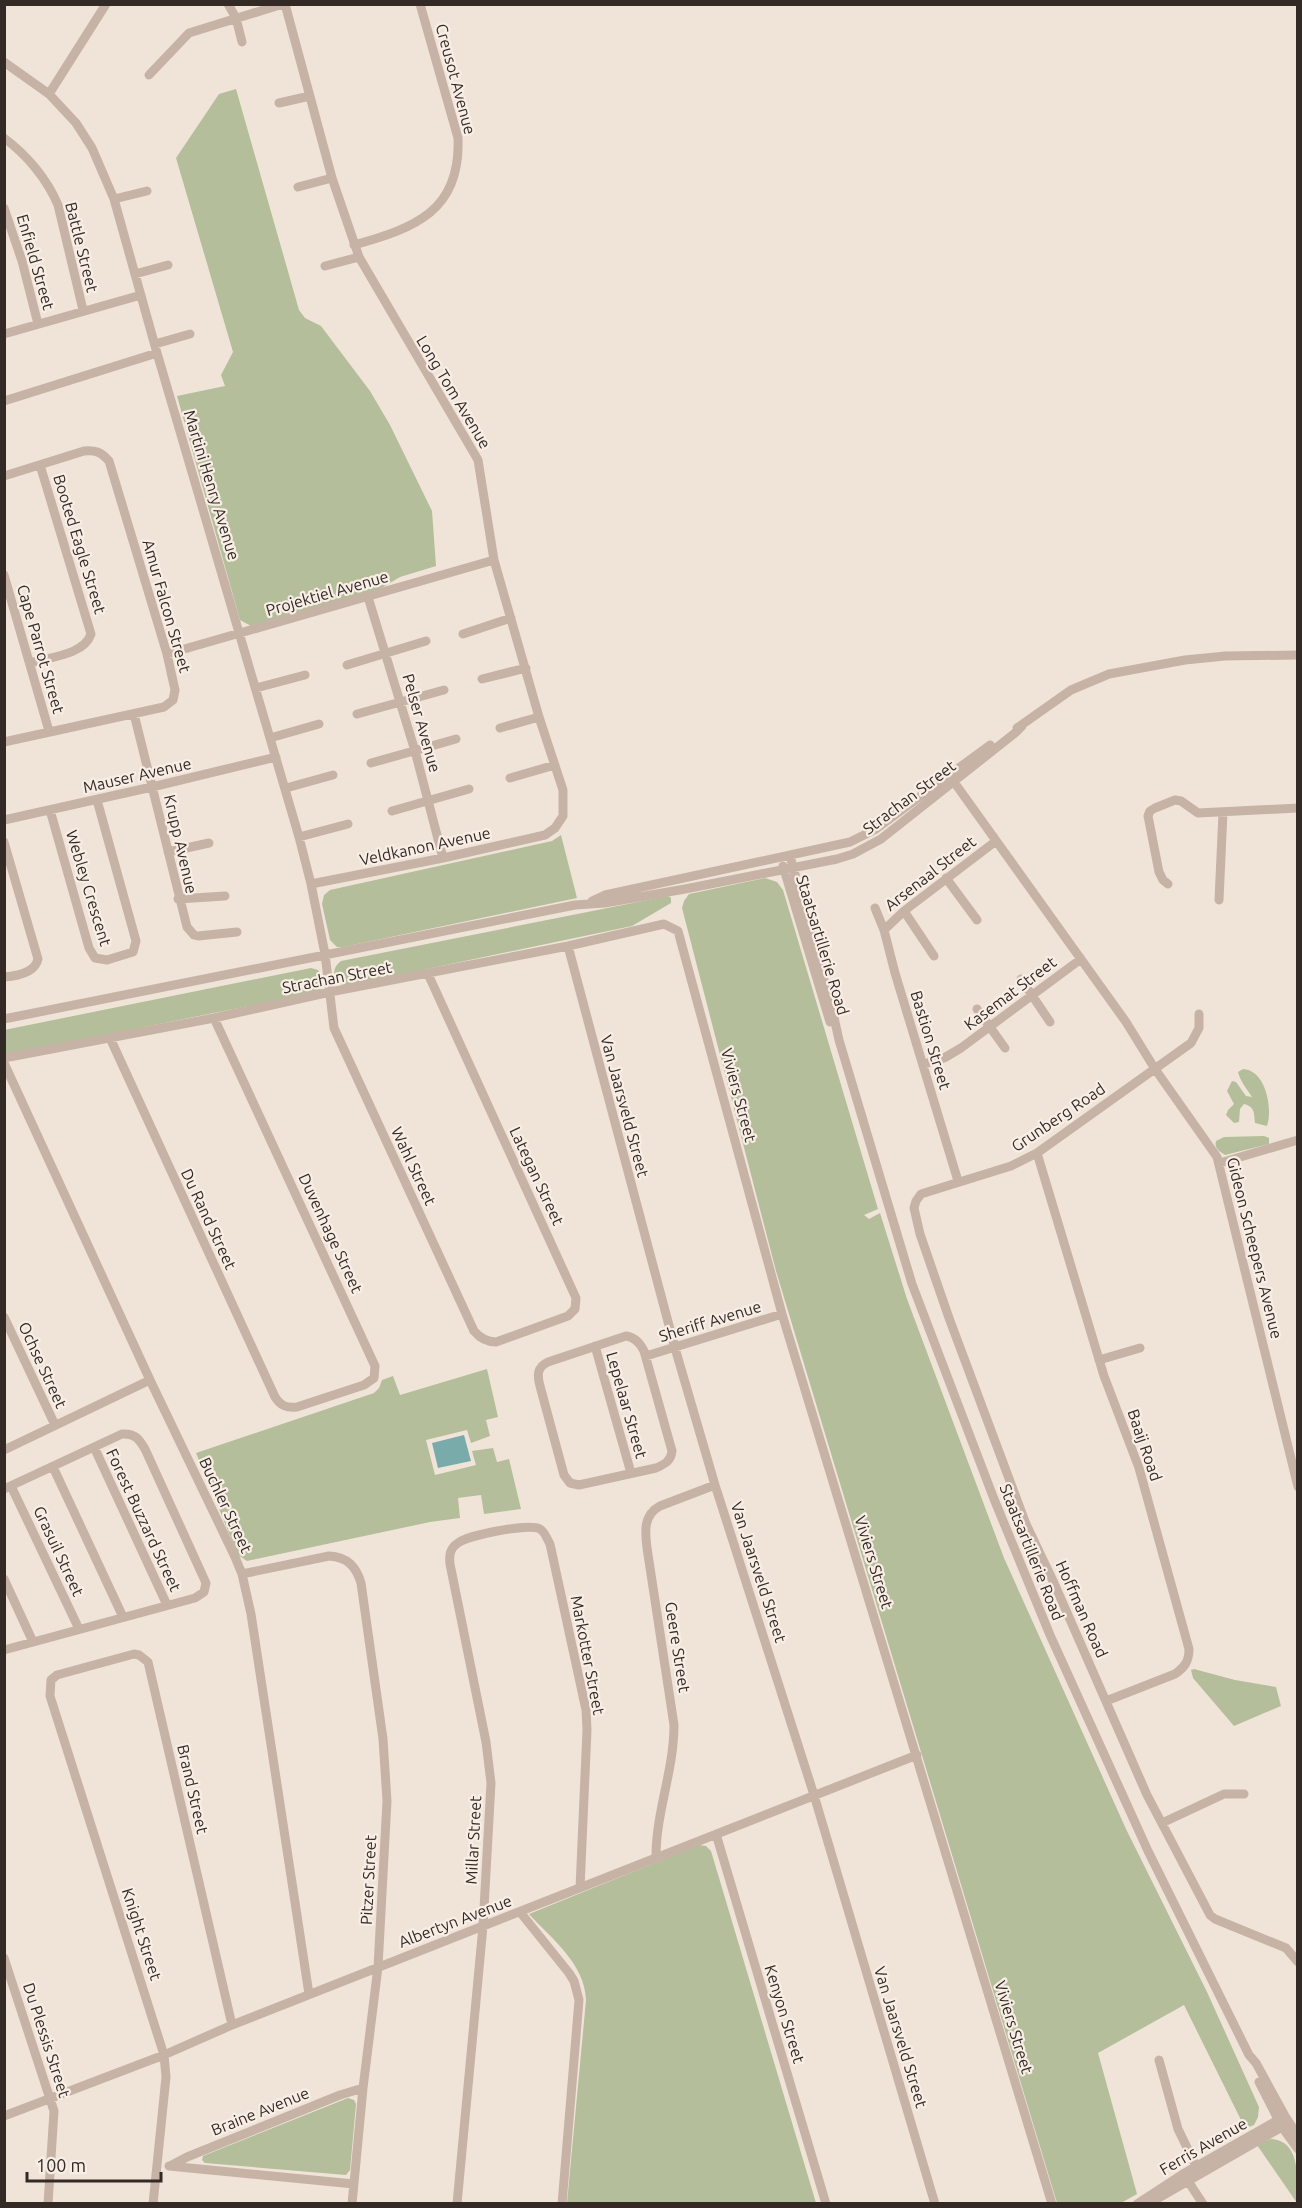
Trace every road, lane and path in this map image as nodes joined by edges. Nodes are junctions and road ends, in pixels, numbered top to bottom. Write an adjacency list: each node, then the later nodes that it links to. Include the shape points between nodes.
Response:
1 (106, 4): 9 (street)
2 (228, 4): 5 (street)
3 (284, 4): 5 (street); 10 (street, Long Tom Avenue)
4 (420, 4): 18 (street, Creusot Avenue, via 458,138 454,181 445,198 406,228)
5 (236, 18): 6 (street); 8 (street, via 189,33)
6 (242, 42)
7 (4, 62): 9 (street, Martini Henry Avenue)
8 (149, 75)
9 (49, 94): 16 (street, Martini Henry Avenue, via 76,123 92,148)
10 (310, 96): 11 (street); 13 (street, Long Tom Avenue)
11 (279, 104)
12 (4, 138): 24 (street, Battle Street, via 27,158 58,205)
13 (332, 178): 14 (street); 18 (street, Long Tom Avenue)
14 (298, 187)
15 (147, 191): 16 (street)
16 (114, 199): 22 (street, Martini Henry Avenue)
17 (4, 208): 25 (street, Enfield Street)
18 (354, 245): 19 (street, Long Tom Avenue)
19 (358, 257): 21 (street); 32 (street, Long Tom Avenue, via 476,454)
20 (168, 265): 22 (street)
21 (325, 266)
22 (135, 274): 23 (street, Martini Henry Avenue)
23 (141, 295): 24 (street); 28 (street, Martini Henry Avenue)
24 (83, 310): 25 (street)
25 (38, 324): 26 (street)
26 (4, 334)
27 (190, 334): 28 (street)
28 (156, 349): 29 (street); 36 (street, Martini Henry Avenue)
29 (4, 401)
30 (40, 465): 31 (street, Amur Falcon Street); 40 (street, Amur Falcon Street, via 95,450 109,460); 42 (street, Booted Eagle Street, via 91,634 80,649)
31 (4, 476)
32 (494, 560): 34 (street, Projektiel Avenue); 35 (street, Long Tom Avenue)
33 (4, 575): 42 (street, Cape Parrot Street)
34 (368, 597): 36 (street, Projektiel Avenue); 39 (street, Pelser Avenue)
35 (511, 618): 37 (street); 44 (street, Long Tom Avenue)
36 (240, 633): 40 (street, Projektiel Avenue); 47 (street, Martini Henry Avenue)
37 (463, 634)
38 (426, 641): 39 (street)
39 (385, 653): 43 (street); 49 (street, Pelser Avenue)
40 (167, 654): 50 (street, Amur Falcon Street, via 175,690 173,700 164,707)
41 (1298, 656): 65 (street, Strachan Street, via 1225,656 1109,674 1071,690)
42 (30, 663): 55 (street, Cape Parrot Street)
43 (347, 665)
44 (526, 668): 46 (street); 52 (street, Long Tom Avenue)
45 (305, 675): 47 (street)
46 (482, 679)
47 (256, 688): 56 (street, Martini Henry Avenue)
48 (444, 690): 49 (street)
49 (400, 702): 51 (street); 59 (street, Pelser Avenue)
50 (134, 714): 55 (street, Amur Falcon Street); 66 (street, Krupp Avenue)
51 (357, 714)
52 (539, 717): 54 (street); 62 (street, Long Tom Avenue)
53 (319, 724): 56 (street)
54 (500, 728)
55 (49, 731): 58 (street, Amur Falcon Street)
56 (270, 738): 60 (street, Martini Henry Avenue)
57 (456, 739): 59 (street)
58 (4, 742)
59 (415, 751): 61 (street); 70 (street, Pelser Avenue)
60 (276, 757): 66 (street, Mauser Avenue); 67 (street, Martini Henry Avenue)
61 (371, 763)
62 (555, 765): 64 (street); 77 (street, Long Tom Avenue, via 564,810 555,828)
63 (333, 775): 67 (street)
64 (510, 778)
65 (952, 779): 79 (street, Gideon Scheepers Avenue); 83 (street, Strachan Street, via 864,836); 85 (street, Strachan Street, via 869,846 837,859)
66 (152, 787): 69 (street, Mauser Avenue); 82 (street, Krupp Avenue)
67 (285, 788): 78 (street, Martini Henry Avenue)
68 (469, 789): 70 (street)
69 (97, 800): 72 (street, Mauser Avenue); 72 (street, Webley Crescent, via 135,941 133,952 103,961 95,958 89,948)
70 (428, 800): 73 (street); 84 (street, Pelser Avenue)
71 (1298, 808): 74 (street)
72 (50, 810): 75 (street, Mauser Avenue)
73 (392, 811)
74 (1223, 812): 88 (street, via 1198,813 1174,800 1150,811 1159,872); 91 (street)
75 (4, 820)
76 (348, 824): 78 (street)
77 (544, 835): 84 (street, Veldkanon Avenue)
78 (299, 837): 87 (street, Martini Henry Avenue)
79 (996, 841): 86 (street, Arsenaal Street); 102 (street, Gideon Scheepers Avenue)
80 (4, 842): 104 (street, via 38,958 29,972)
81 (208, 843): 82 (street)
82 (168, 852): 90 (street, Krupp Avenue)
83 (786, 857): 85 (street, Staatsartillerie Road); 92 (street, Strachan Street, via 605,895)
84 (443, 858): 87 (street, Veldkanon Avenue)
85 (788, 869): 92 (street, Strachan Street); 173 (street, Staatsartillerie Road, via 912,1284 994,1499 1050,1635 1148,1851)
86 (946, 878): 94 (street, Arsenaal Street); 95 (street)
87 (311, 884): 100 (street, Martini Henry Avenue)
88 (1168, 884)
89 (225, 896): 90 (street)
90 (178, 899): 98 (street, Krupp Avenue, via 187,927 194,935)
91 (1220, 900)
92 (587, 903): 100 (street, Strachan Street)
93 (875, 908): 97 (street, Bastion Street)
94 (904, 911): 97 (street, Arsenaal Street); 101 (street)
95 (977, 920)
96 (674, 928): 99 (street, Strachan Street, via 664,924); 125 (street, Viviers Street, via 683,943)
97 (884, 930): 118 (street, Bastion Street)
98 (237, 932)
99 (568, 946): 103 (street, Strachan Street); 129 (street, Van Jaarsveld Street)
100 (326, 954): 106 (street, Wahl Street); 111 (street, Strachan Street)
101 (934, 956)
102 (1081, 959): 107 (street, Kasemat Street); 119 (street, Gideon Scheepers Avenue)
103 (428, 974): 106 (street, Strachan Street); 127 (street, Lategan Street, via 576,1298 575,1309 568,1316)
104 (4, 976)
105 (1021, 979): 107 (street)
106 (330, 992): 110 (street, Strachan Street); 127 (street, Wahl Street, via 331,1016 340,1043 474,1331)
107 (1033, 995): 112 (street); 113 (street, Kasemat Street)
108 (977, 1009): 113 (street)
109 (1199, 1014): 119 (street, via 1194,1040)
110 (214, 1018): 114 (street, Strachan Street); 134 (street, Duvenhage Street, via 375,1366 374,1378 364,1385)
111 (4, 1019)
112 (1050, 1022)
113 (990, 1027): 115 (street); 118 (street, Kasemat Street, via 950,1055)
114 (110, 1038): 116 (street, Strachan Street); 134 (street, Du Rand Street, via 275,1397)
115 (1005, 1048)
116 (4, 1058)
117 (4, 1063): 133 (street, Buchler Street)
118 (924, 1064): 123 (street, Bastion Street)
119 (1155, 1069): 121 (street, Grunberg Road); 122 (street, Gideon Scheepers Avenue)
120 (1298, 1140): 122 (street)
121 (1037, 1153): 123 (street, Grunberg Road, via 1011,1166); 132 (street, Baaij Road)
122 (1220, 1163): 141 (street, Gideon Scheepers Avenue)
123 (958, 1182): 124 (street, Grunberg Road, via 921,1194 914,1204)
124 (915, 1210): 152 (street, Hoffman Road, via 949,1318 1026,1524)
125 (782, 1314): 129 (street, Sheriff Avenue); 153 (street, Viviers Street)
126 (4, 1317): 135 (street, Ochse Street)
127 (491, 1342)
128 (594, 1346): 131 (street, via 631,1337 642,1346); 139 (street, Lepelaar Street); 139 (street, via 548,1362 538,1372 564,1475 570,1484 579,1485)
129 (675, 1348): 131 (street, Sheriff Avenue); 140 (street, Van Jaarsveld Street)
130 (1140, 1348): 132 (street)
131 (646, 1356): 139 (street, via 672,1455 665,1464)
132 (1099, 1360): 152 (street, Baaij Road, via 1138,1468 1189,1649 1189,1659 1175,1674)
133 (150, 1380): 135 (street); 144 (street, Buchler Street)
134 (287, 1408)
135 (55, 1425): 137 (street)
136 (94, 1447): 138 (street); 146 (street, Forest Buzzard Street); 146 (street, via 122,1434 133,1434 139,1439 204,1576 206,1588 200,1596)
137 (4, 1450)
138 (53, 1467): 142 (street); 147 (street)
139 (631, 1473)
140 (715, 1485): 155 (street, Van Jaarsveld Street); 158 (street, Geere Street, via 660,1506 651,1511 646,1521 674,1725)
141 (1298, 1487)
142 (8, 1488): 148 (street, Grasuil Street)
143 (450, 1552): 159 (street, Markotter Street, via 459,1542 472,1537 526,1527 539,1528 550,1544 586,1710); 161 (street, Millar Street, via 490,1763)
144 (242, 1574): 165 (street, Pitzer Street, via 329,1556 350,1562 358,1574 386,1773); 166 (street, Buchler Street)
145 (4, 1579): 149 (street)
146 (167, 1605): 147 (street)
147 (123, 1617): 148 (street)
148 (79, 1629): 149 (street)
149 (33, 1642): 150 (street)
150 (4, 1650)
151 (51, 1680): 167 (street, Brand Street, via 66,1671 134,1654 148,1662); 168 (street, Knight Street, via 50,1696)
152 (1106, 1701): 156 (street, Hoffman Road)
153 (917, 1755): 155 (street, Albertyn Avenue); 188 (street, Viviers Street)
154 (1244, 1794): 156 (street, via 1224,1794)
155 (814, 1795): 157 (street, Albertyn Avenue); 187 (street, Van Jaarsveld Street)
156 (1162, 1823): 162 (street, Hoffman Road, via 1212,1918)
157 (716, 1834): 158 (street, Albertyn Avenue); 186 (street, Kenyon Street)
158 (656, 1856): 159 (street, Albertyn Avenue)
159 (580, 1888): 160 (street, Albertyn Avenue)
160 (520, 1912): 161 (street, Albertyn Avenue); 185 (street, via 569,1973 579,2000)
161 (483, 1926): 165 (street, Albertyn Avenue); 184 (street, Millar Street)
162 (1295, 1951): 164 (street, Hoffman Road)
163 (4, 1958): 171 (street, Du Plessis Street)
164 (1298, 1962)
165 (378, 1967): 166 (street, Albertyn Avenue); 170 (street, Pitzer Street)
166 (309, 1994): 167 (street, Albertyn Avenue)
167 (232, 2025): 168 (street, Albertyn Avenue)
168 (164, 2055): 171 (street, Albertyn Avenue); 176 (street, Knight Street, via 166,2077)
169 (1160, 2060): 178 (street, via 1178,2129)
170 (363, 2088): 177 (street, Braine Avenue); 180 (street, Pitzer Street)
171 (51, 2098): 172 (street, Albertyn Avenue); 181 (street, Du Plessis Street, via 55,2120)
172 (4, 2116)
173 (1284, 2122): 174 (street, Staatsartillerie Road); 175 (street, Staatsartillerie Road); 178 (street, Ferris Avenue); 179 (street, Ferris Avenue)
174 (1298, 2136)
175 (1298, 2149)
176 (158, 2165): 177 (street); 182 (street, Knight Street)
177 (170, 2166): 180 (street)
178 (1196, 2166): 179 (street, Ferris Avenue)
179 (1185, 2177): 189 (street, Ferris Avenue); 190 (street, Ferris Avenue); 191 (street)
180 (354, 2184): 183 (street, Pitzer Street)
181 (48, 2204)
182 (153, 2204)
183 (352, 2204)
184 (457, 2204)
185 (562, 2204)
186 (826, 2204)
187 (935, 2204)
188 (1052, 2204)
189 (1137, 2204)
190 (1148, 2204)
191 (1203, 2204)

